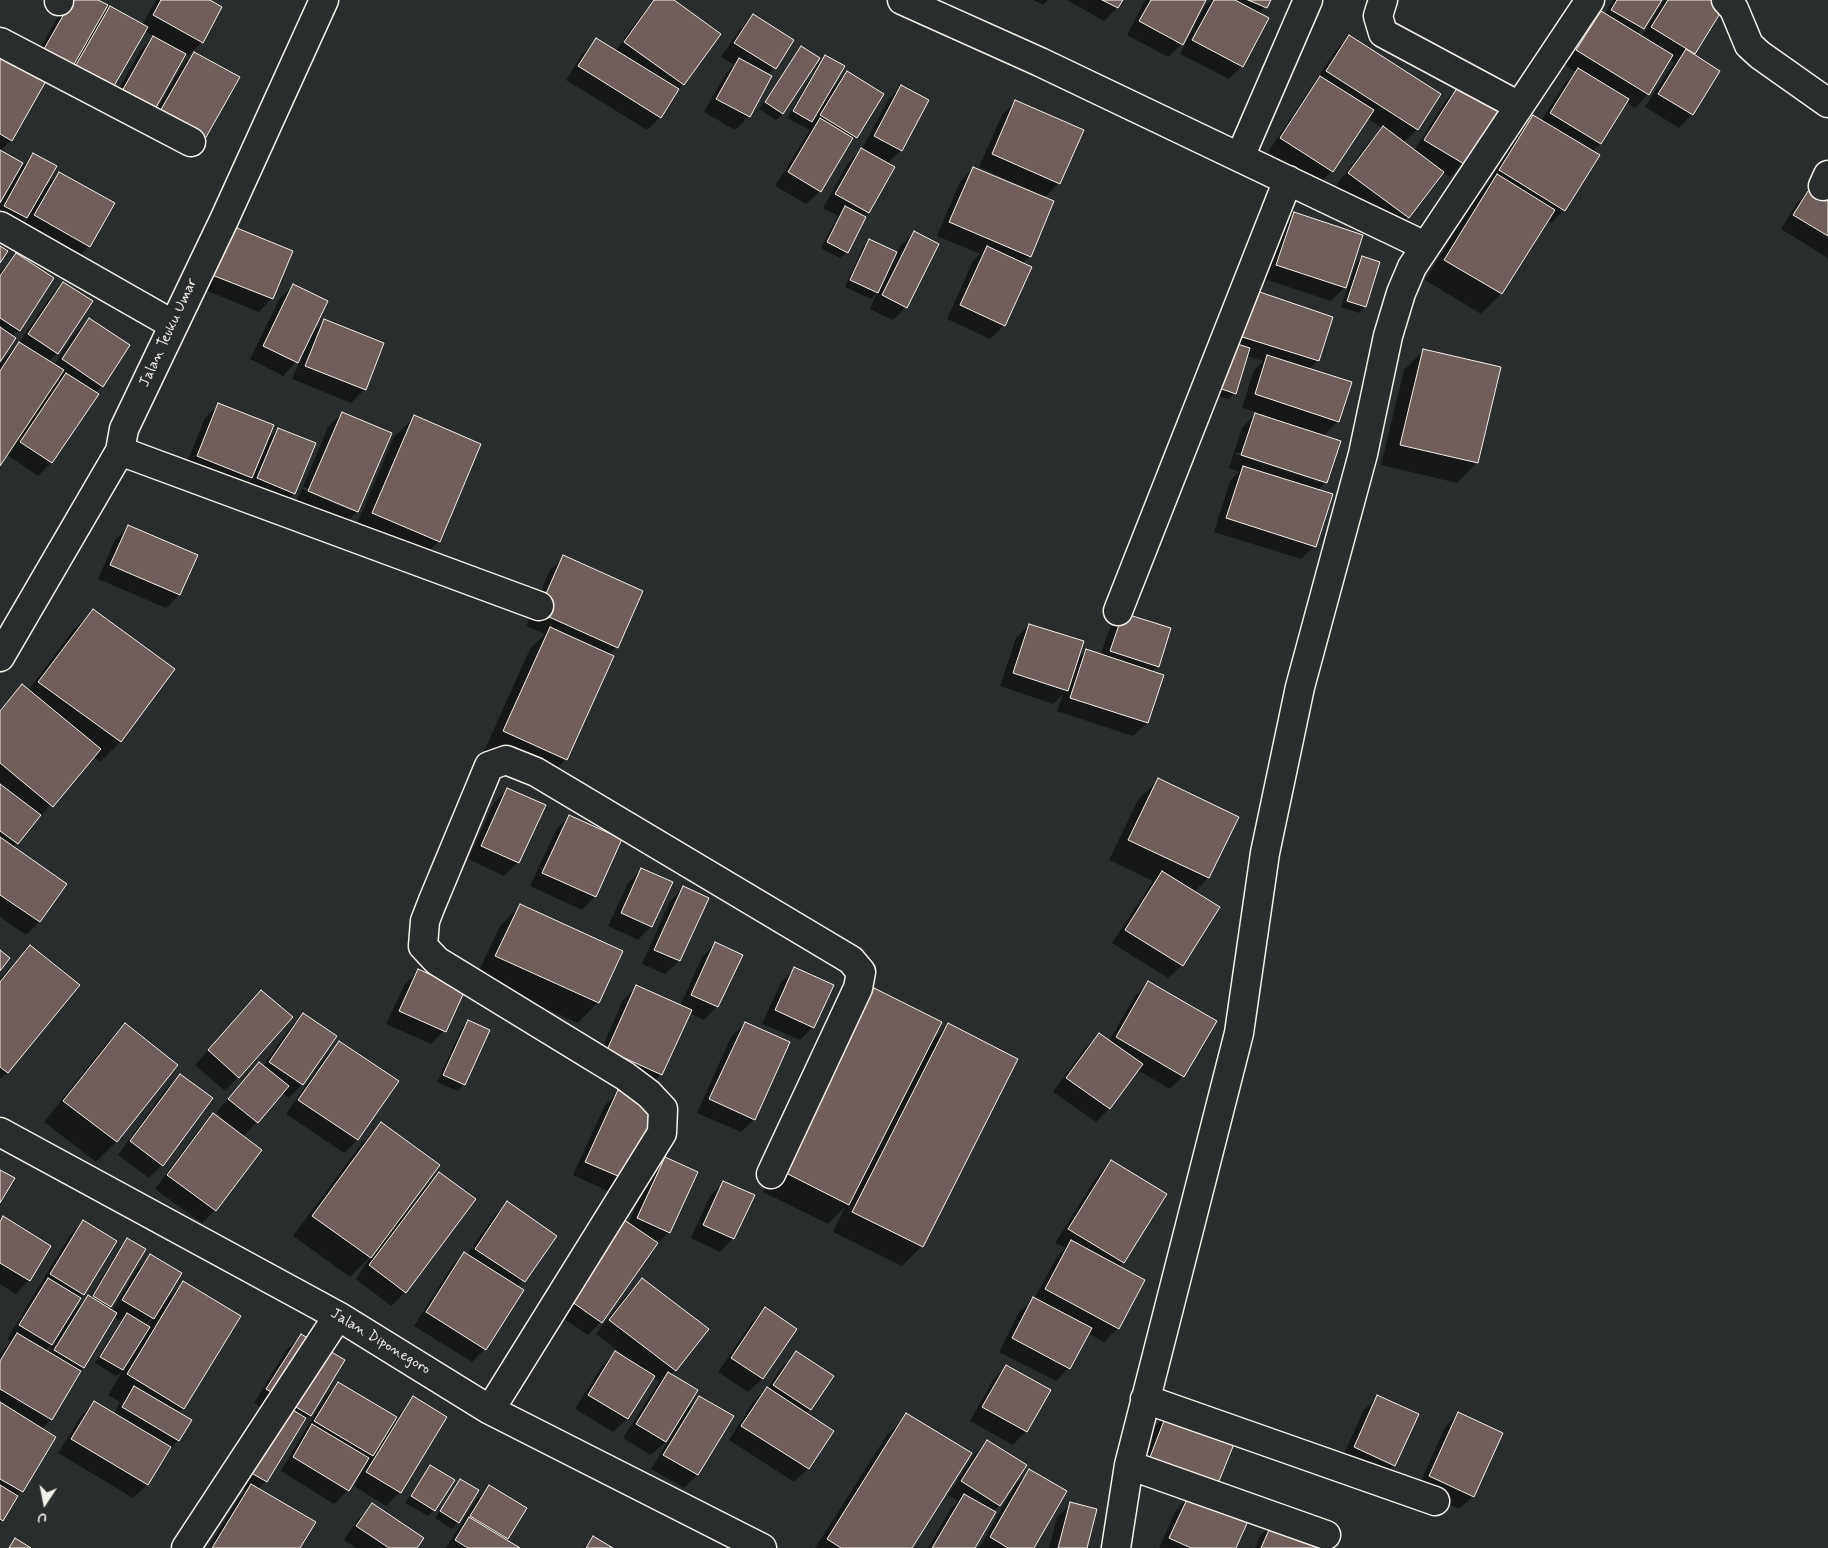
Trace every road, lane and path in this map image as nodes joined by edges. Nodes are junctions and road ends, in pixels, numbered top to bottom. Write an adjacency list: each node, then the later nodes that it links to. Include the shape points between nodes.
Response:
1 (902, 0): 11 (street)
2 (1308, 0): 11 (street)
3 (1382, 0): 9 (street, via 1378,16 1383,33)
4 (1590, 0): 9 (street)
5 (1726, 0): 8 (street, via 1734,9 1749,45)
6 (321, 1): 15 (street, Jalan Teuku Umar, via 224,220)
7 (0, 42): 10 (street)
8 (1828, 103)
9 (1519, 106): 14 (street)
10 (191, 142)
11 (1240, 157): 12 (street)
12 (1288, 180): 14 (street); 18 (street)
13 (0, 226): 15 (street)
14 (1425, 246): 23 (street, via 1401,293 1388,336 1364,454 1300,687 1265,853 1239,1033)
15 (172, 324): 16 (street, Jalan Teuku Umar, via 124,429)
16 (120, 451): 17 (street); 19 (street, Jalan Teuku Umar)
17 (539, 606)
18 (1118, 610)
19 (0, 657)
20 (0, 1132): 22 (street, Jalan Diponegoro)
21 (771, 1174): 24 (street, via 858,988 861,972 852,960 536,772 506,760 488,766 425,921 423,946 437,961 625,1076 663,1109 662,1132)
22 (338, 1316): 24 (street, Jalan Diponegoro); 28 (street)
23 (1145, 1399): 25 (street); 26 (street)
24 (490, 1410): 29 (street, Jalan Diponegoro)
25 (1129, 1465): 27 (street); 30 (street)
26 (1436, 1501)
27 (1326, 1535)
28 (186, 1548)
29 (762, 1548)
30 (1116, 1548)

